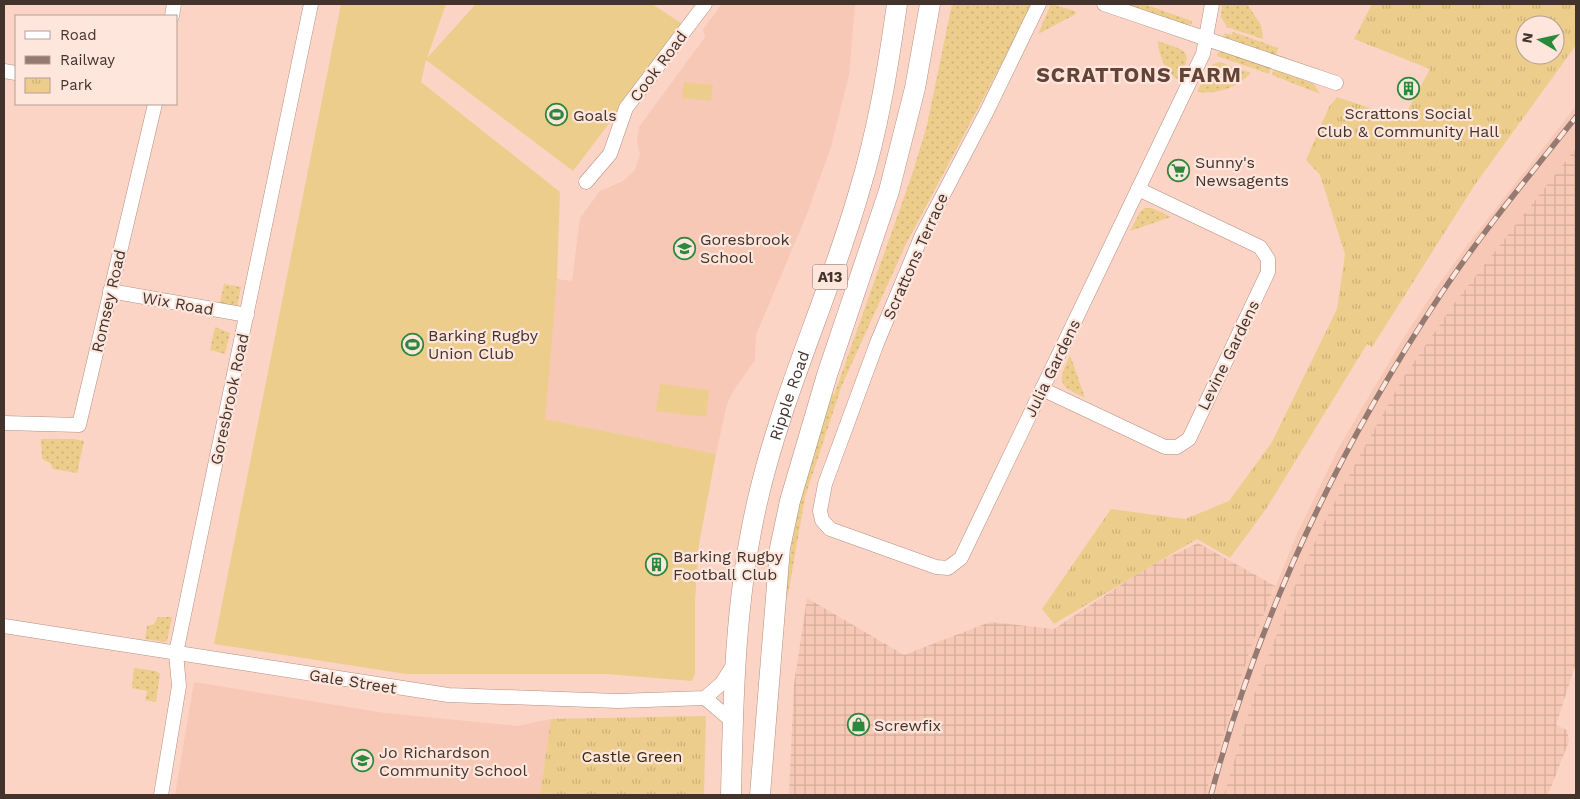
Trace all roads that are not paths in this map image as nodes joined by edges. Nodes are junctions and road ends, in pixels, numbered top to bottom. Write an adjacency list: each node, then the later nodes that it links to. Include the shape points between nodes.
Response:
1 (311, 4): 14 (street, Goresbrook Road)
2 (705, 4): 11 (street, Cook Road, via 626,108 610,154)
3 (897, 4): 20 (highway, Ripple Road / A13, via 876,130 859,194 782,411 757,500 741,593)
4 (930, 4): 25 (highway, Ripple Road / A13, via 915,88 889,191 827,374 782,539)
5 (1039, 4): 17 (street, Scrattons Terrace, via 922,235 834,454 824,484)
6 (1104, 4): 8 (street)
7 (1212, 4): 8 (street, Julia Gardens)
8 (1207, 39): 9 (street); 12 (street, Julia Gardens, via 1203,54)
9 (1336, 83)
10 (155, 105): 13 (street, Romsey Road)
11 (586, 182)
12 (1138, 189): 15 (street, Julia Gardens); 15 (street, Levine Gardens, via 1260,247 1268,259 1268,272 1189,439 1177,447 1165,447)
13 (110, 291): 14 (street, Wix Road); 16 (street, Romsey Road, via 79,424)
14 (246, 315): 19 (street, Goresbrook Road)
15 (1042, 389): 17 (street, Julia Gardens, via 956,564 948,568 936,567 836,532)
16 (4, 423)
17 (822, 520)
18 (4, 626): 19 (street, Gale Street)
19 (176, 653): 21 (street, Gale Street, via 448,695 618,701); 23 (street, Goresbrook Road, via 179,686)
20 (736, 661): 21 (street, via 722,683); 22 (highway, Ripple Road / A13)
21 (705, 698): 22 (street)
22 (733, 722): 24 (highway, Ripple Road / A13)
23 (161, 795)
24 (731, 795)
25 (760, 795)

